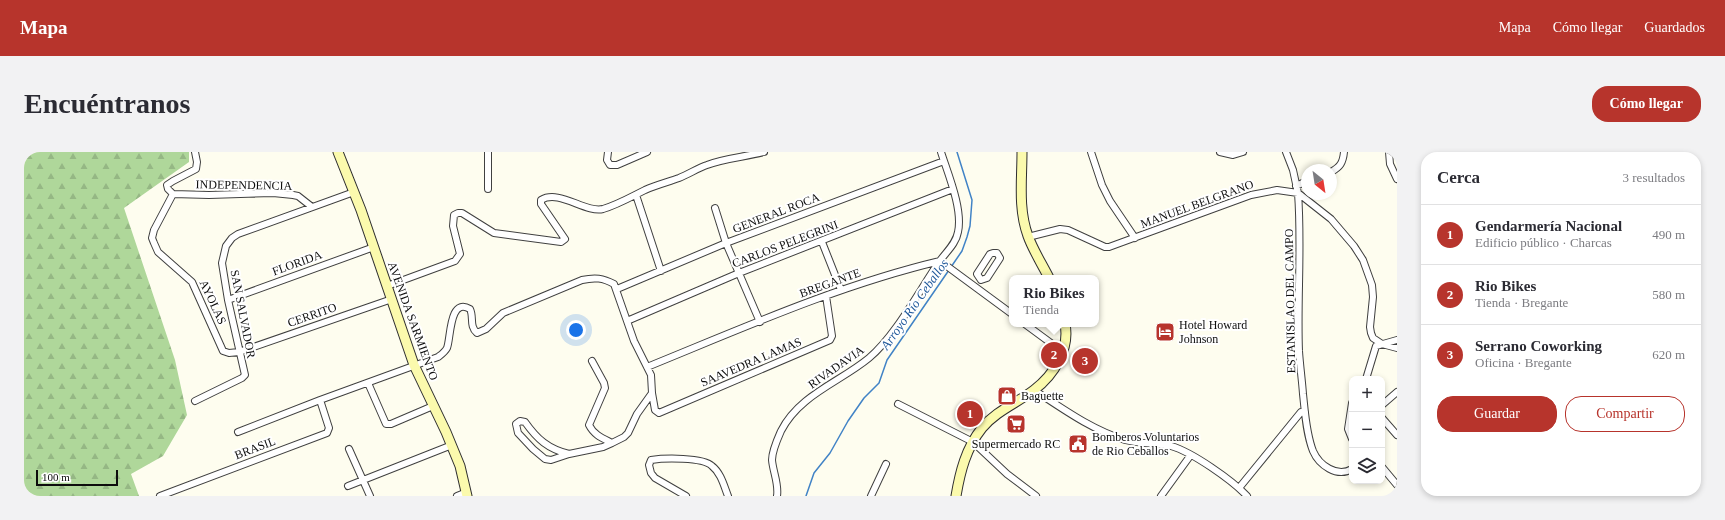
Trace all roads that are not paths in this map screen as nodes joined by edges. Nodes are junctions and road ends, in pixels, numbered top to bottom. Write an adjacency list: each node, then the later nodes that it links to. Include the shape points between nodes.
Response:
1 (195, 152): 25 (street, via 196,169 167,185)
2 (338, 152): 23 (street, AVENIDA SARMIENTO)
3 (488, 152): 21 (street)
4 (608, 152): 5 (street, via 610,165 617,165)
5 (647, 152)
6 (764, 152): 26 (street, via 708,165)
7 (941, 152): 16 (street, RIVADAVIA)
8 (1022, 152): 29 (street, via 1021,205)
9 (1091, 152): 30 (street, via 1102,185)
10 (1220, 152): 11 (street, via 1232,155)
11 (1243, 152)
12 (1286, 152): 20 (street, ESTANISLAO DEL CAMPO)
13 (1344, 152): 17 (street, via 1343,160)
14 (1389, 154): 15 (street); 18 (street, via 1390,164)
15 (1397, 155)
16 (944, 161): 22 (street, RIVADAVIA); 32 (street, GENERAL ROCA)
17 (1337, 169)
18 (1397, 179)
19 (1301, 184): 20 (street)
20 (1296, 186): 24 (street, ESTANISLAO DEL CAMPO)
21 (488, 189)
22 (953, 190): 31 (street, CARLOS PELEGRINI); 34 (street, RIVADAVIA, via 958,211 958,233)
23 (354, 192): 27 (street, SAN SALVADOR); 33 (street, AVENIDA SARMIENTO)
24 (1298, 193): 30 (street, MANUEL BELGRANO, via 1277,190 1251,195); 52 (street, via 1331,219 1363,260 1372,286 1370,327 1374,338); 69 (street, ESTANISLAO DEL CAMPO, via 1299,352)
25 (172, 194): 27 (street, INDEPENDENCIA, via 293,195); 54 (street, AYOLAS, via 154,230 154,243 158,252 192,282 223,351)
26 (636, 195): 35 (street); 39 (street, via 602,209 544,198 541,204 562,232 565,239 561,242 494,233 458,212 454,215 453,226 460,254 455,261)
27 (312, 208): 45 (street, SAN SALVADOR, via 232,238 226,246 222,263)
28 (715, 208): 32 (street)
29 (1028, 237): 30 (street, MANUEL BELGRANO, via 1060,229 1068,230 1104,247); 37 (street)
30 (1135, 238)
31 (822, 242): 36 (street, CARLOS PELEGRINI); 42 (street)
32 (726, 244): 35 (street, GENERAL ROCA); 36 (street)
33 (374, 247): 39 (street, AVENIDA SARMIENTO); 45 (street, FLORIDA)
34 (942, 262): 40 (street); 42 (street, BREGANTE, via 882,276); 92 (street, RIVADAVIA, via 880,347 869,358 810,398 782,430 772,460)
35 (661, 271): 41 (street, GENERAL ROCA)
36 (739, 273): 47 (street, CARLOS PELEGRINI); 48 (street)
37 (1047, 275)
38 (978, 279): 38 (street, via 987,278 999,261 997,253 990,254 977,274); 40 (street)
39 (387, 286): 44 (street, AVENIDA SARMIENTO)
40 (974, 286): 46 (street)
41 (617, 289): 47 (street); 57 (street, BRASIL, via 614,284 602,278 582,280 503,313 486,329 478,332 472,324 470,309 462,308 452,315 450,339 443,354)
42 (841, 290): 43 (street, BREGANTE)
43 (826, 296): 48 (street, BREGANTE); 63 (street, SAAVEDRA LAMAS, via 832,336 830,340 659,413 655,410)
44 (392, 299): 54 (street, CERRITO); 57 (street, AVENIDA SARMIENTO)
45 (228, 300): 54 (street, SAN SALVADOR)
46 (1009, 312)
47 (627, 321): 58 (street)
48 (760, 322): 58 (street, BREGANTE)
49 (1029, 327): 55 (street)
50 (1065, 327): 55 (street)
51 (1397, 340): 52 (street)
52 (1382, 344): 53 (street); 59 (street, via 1374,350)
53 (1397, 348)
54 (239, 352): 65 (street, SAN SALVADOR, via 245,375)
55 (1063, 352): 61 (street, via 1052,372)
56 (592, 361): 74 (street, via 605,388 589,425 598,437)
57 (414, 365): 60 (street, BRASIL); 68 (street, AVENIDA SARMIENTO)
58 (647, 367): 63 (street, via 651,375)
59 (1368, 376)
60 (368, 383): 64 (street, BRASIL); 68 (street, via 386,424)
61 (1034, 390): 73 (street, via 1000,411 982,428); 78 (street, via 1087,424 1103,431 1126,440 1171,446)
62 (1397, 392): 66 (street)
63 (652, 393): 74 (street, via 637,414 628,433 624,438)
64 (320, 400): 71 (street, BRASIL); 87 (street, BRASIL, via 329,428 327,433)
65 (195, 401)
66 (1385, 402)
67 (898, 404): 73 (street)
68 (433, 406): 75 (street, AVENIDA SARMIENTO)
69 (1305, 412): 80 (street, ESTANISLAO DEL CAMPO, via 1316,456 1333,471); 85 (street, via 1301,412)
70 (1385, 421): 72 (street)
71 (238, 432)
72 (1397, 434)
73 (973, 442): 94 (street, via 964,461); 95 (street, via 1007,474)
74 (612, 443): 77 (street)
75 (452, 445): 82 (street); 86 (street, AVENIDA SARMIENTO)
76 (349, 449): 82 (street)
77 (569, 454): 77 (street, via 546,445 525,422 520,421 516,424 518,433 545,459 551,460)
78 (1190, 456): 85 (street); 96 (street)
79 (886, 464): 93 (street)
80 (1349, 470)
81 (1385, 471): 83 (street)
82 (364, 480): 84 (street); 88 (street)
83 (1397, 485)
84 (348, 486)
85 (1239, 488): 97 (street)
86 (467, 494): 89 (street)
87 (160, 496)
88 (370, 496)
89 (457, 496)
90 (686, 496): 91 (street, via 655,478 649,465 651,460 702,460 712,465 719,474)
91 (728, 496)
92 (777, 496)
93 (871, 496)
94 (956, 496)
95 (1036, 496)
96 (1161, 496)
97 (1247, 496)

